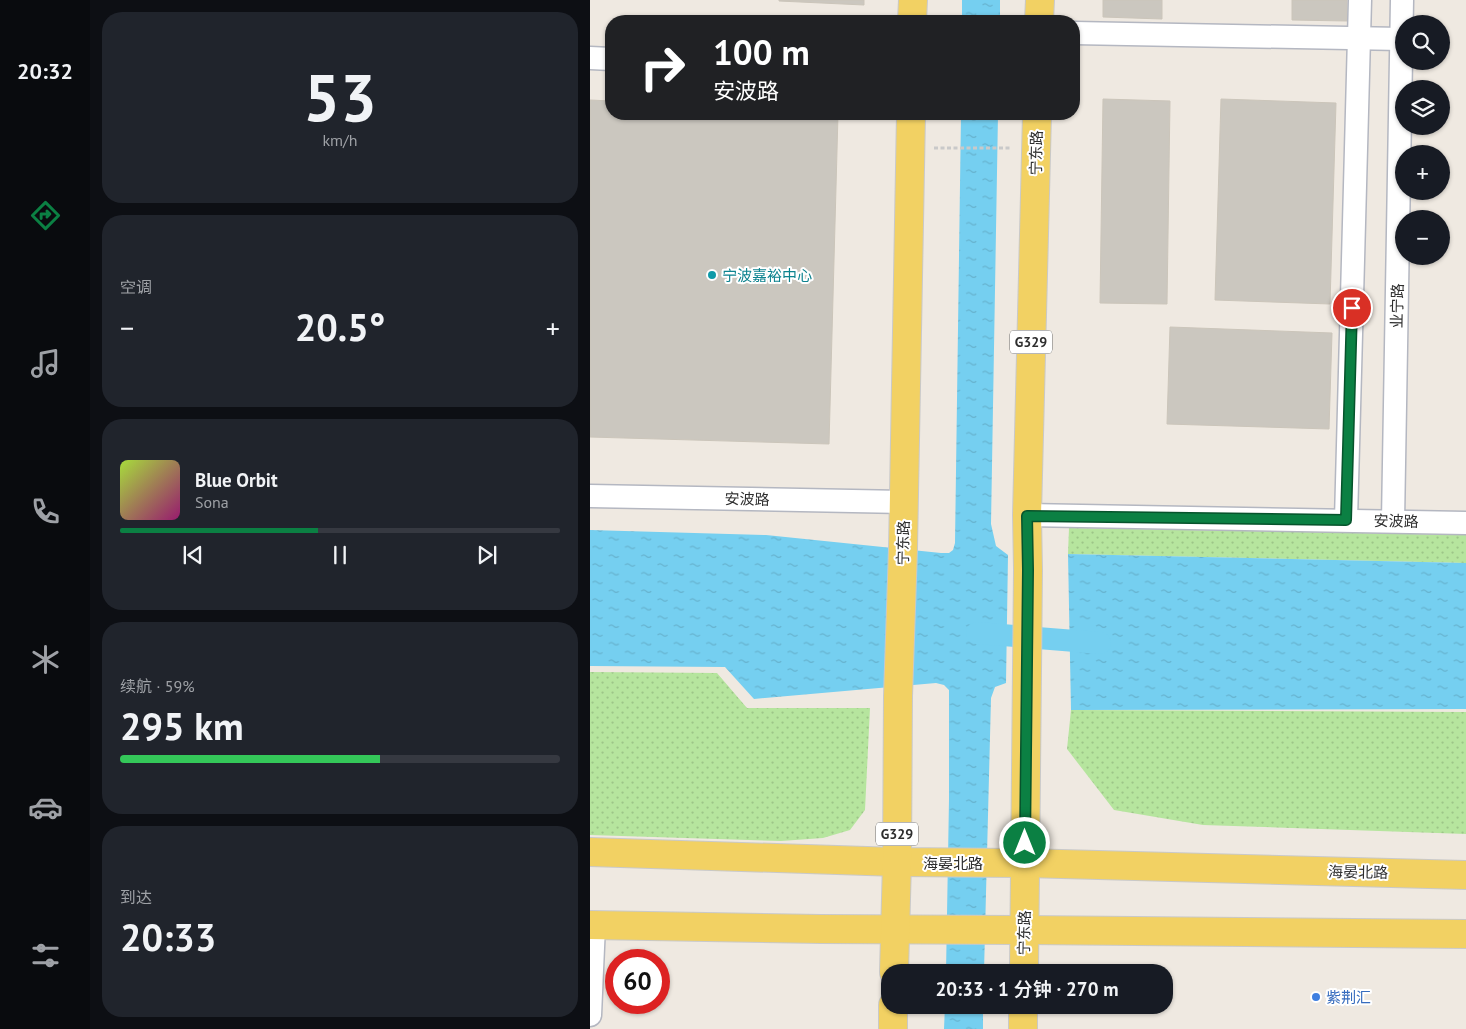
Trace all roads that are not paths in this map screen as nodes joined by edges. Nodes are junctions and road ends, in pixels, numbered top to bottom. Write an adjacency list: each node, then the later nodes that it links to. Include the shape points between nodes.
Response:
1 (913, 0): 5 (main road)
2 (1040, 0): 6 (main road)
3 (1360, 0): 9 (street)
4 (1402, 0): 7 (street, 业宁路)
5 (912, 15)
6 (1039, 15)
7 (1402, 15)
8 (1080, 33): 9 (street)
9 (1359, 38): 10 (street); 19 (street)
10 (1395, 39)
11 (590, 58): 12 (street)
12 (605, 59)
13 (1400, 70): 20 (street, 业宁路)
14 (911, 120): 17 (main road, 宁东路 / G329)
15 (1037, 120): 18 (main road, 宁东路 / G329)
16 (590, 496): 17 (street, 安波路)
17 (904, 502): 23 (main road, 宁东路 / G329)
18 (1027, 516): 19 (street, 安波路); 24 (main road, 宁东路 / G329)
19 (1346, 520): 20 (street, 安波路)
20 (1393, 521): 21 (street, 安波路)
21 (1466, 522)
22 (590, 852): 23 (main road, 海晏北路)
23 (897, 862): 24 (main road, 海晏北路); 27 (main road, 宁东路 / G329)
24 (1025, 863): 25 (main road, 海晏北路); 28 (main road, 宁东路 / G329)
25 (1466, 875)
26 (592, 925): 27 (main road); 34 (street)
27 (894, 929): 28 (main road); 30 (main road, 宁东路 / G329)
28 (1025, 930): 29 (main road); 31 (main road, 宁东路 / G329)
29 (1466, 934)
30 (894, 964)
31 (1024, 964)
32 (893, 1014): 35 (main road)
33 (1023, 1014): 36 (main road)
34 (590, 1015)
35 (893, 1029)
36 (1023, 1029)

